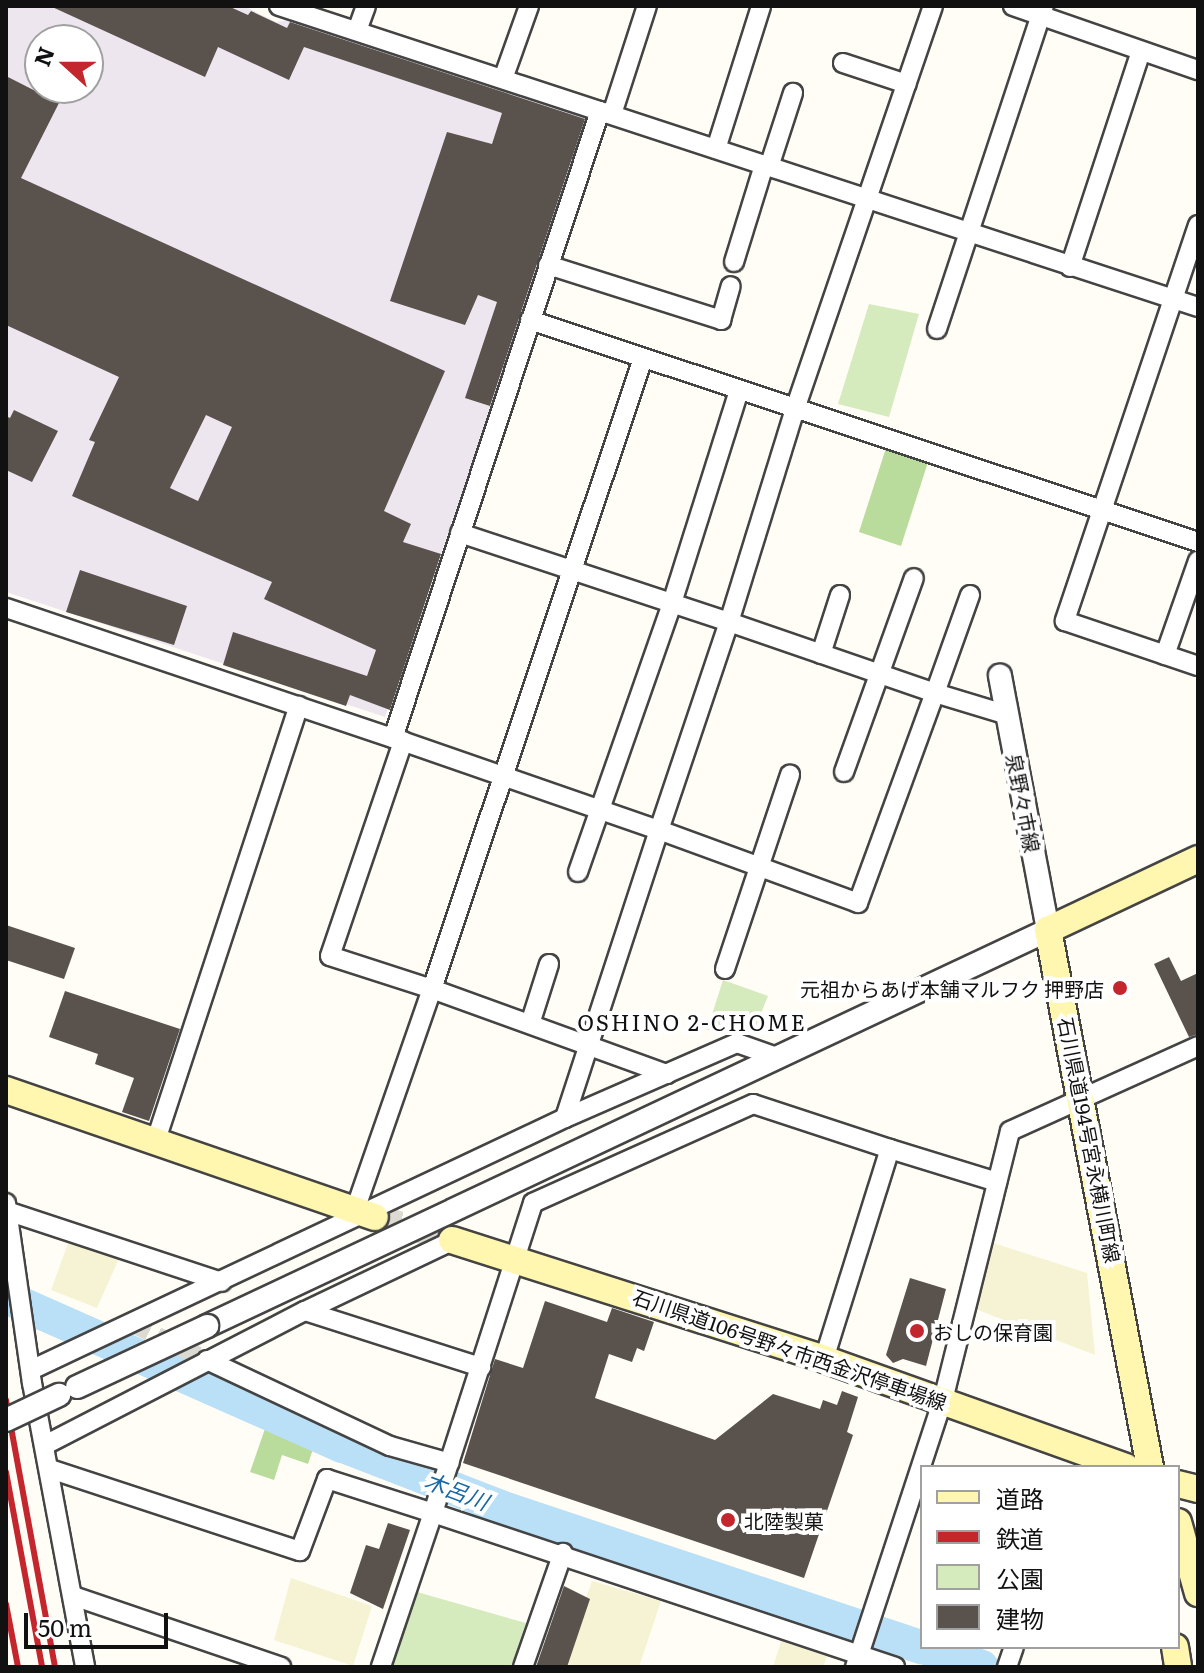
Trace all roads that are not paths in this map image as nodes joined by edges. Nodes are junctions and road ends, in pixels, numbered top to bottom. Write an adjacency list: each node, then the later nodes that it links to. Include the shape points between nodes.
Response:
1 (279, 6): 9 (street)
2 (366, 6): 9 (street)
3 (529, 6): 13 (street)
4 (647, 6): 16 (street)
5 (761, 6): 17 (street)
6 (933, 6): 14 (street)
7 (1013, 6): 8 (street)
8 (1042, 11): 10 (street); 21 (street)
9 (358, 28): 13 (street)
10 (1141, 51): 12 (street); 24 (street)
11 (843, 63): 14 (street)
12 (1198, 70)
13 (504, 76): 16 (street)
14 (907, 84): 19 (street)
15 (793, 93): 18 (street)
16 (606, 111): 17 (street); 23 (street)
17 (716, 149): 18 (street)
18 (767, 166): 19 (street); 22 (street)
19 (867, 200): 21 (street); 32 (street)
20 (1198, 225): 26 (street)
21 (968, 233): 24 (street); 29 (street)
22 (734, 262)
23 (548, 265): 25 (street, via 721,320); 28 (street)
24 (1070, 267): 26 (street)
25 (731, 286)
26 (1174, 299): 27 (street); 33 (street)
27 (1198, 307)
28 (530, 320): 30 (street); 34 (street)
29 (937, 329)
30 (643, 358): 31 (street); 37 (street)
31 (739, 390): 32 (street); 41 (street)
32 (795, 409): 33 (street); 43 (street)
33 (1100, 508): 35 (street); 45 (street, via 1065,621)
34 (460, 533): 37 (street); 52 (street)
35 (1198, 542)
36 (1198, 561): 45 (street)
37 (573, 571): 41 (street); 55 (street)
38 (914, 578): 47 (street)
39 (840, 595): 44 (street)
40 (970, 595): 49 (street)
41 (672, 603): 43 (street); 56 (street)
42 (6, 608): 50 (street)
43 (729, 622): 44 (street); 57 (street)
44 (821, 654): 47 (street)
45 (1165, 655): 46 (street)
46 (1198, 666)
47 (878, 673): 49 (street); 53 (street)
48 (1000, 675): 51 (street, 泉野々市線)
49 (935, 693): 51 (street); 59 (street, via 858,903)
50 (299, 706): 52 (street); 75 (street)
51 (1008, 715): 61 (street, 泉野々市線)
52 (398, 740): 55 (street); 64 (street, via 330,956)
53 (844, 772)
54 (790, 775): 59 (street)
55 (504, 776): 56 (street); 64 (street)
56 (600, 809): 57 (street); 60 (street)
57 (659, 830): 59 (street); 66 (street)
58 (1198, 859): 61 (main road)
59 (758, 866): 63 (street)
60 (578, 872)
61 (1048, 930): 68 (street); 72 (main road, 石川県道194号宮永横川町線)
62 (549, 964): 65 (street)
63 (725, 969)
64 (432, 989): 65 (street); 79 (street)
65 (530, 1024): 66 (street)
66 (588, 1045): 70 (street); 74 (street)
67 (1198, 1046): 72 (street)
68 (777, 1057): 69 (street); 70 (street, via 737,1043)
69 (746, 1071): 73 (street); 89 (street, bridge)
70 (667, 1074): 74 (street)
71 (6, 1090): 75 (main road)
72 (1083, 1097): 77 (street, via 1010,1131); 93 (main road, 石川県道194号宮永横川町線)
73 (753, 1104): 76 (street); 81 (street, via 533,1203)
74 (565, 1118): 79 (street)
75 (156, 1140): 79 (main road)
76 (890, 1149): 77 (street); 84 (street)
77 (997, 1182): 88 (street)
78 (7, 1207): 82 (street); 87 (street)
79 (365, 1214): 82 (street)
80 (453, 1240): 81 (main road, 石川県道106号野々市西金沢停車場線); 83 (street)
81 (517, 1258): 84 (main road, 石川県道106号野々市西金沢停車場線); 86 (street)
82 (222, 1282): 87 (street)
83 (305, 1311): 85 (street); 86 (street)
84 (824, 1359): 88 (main road, 石川県道106号野々市西金沢停車場線)
85 (203, 1362): 90 (street); 94 (street, via 390,1446)
86 (481, 1367): 94 (street)
87 (31, 1370): 90 (street)
88 (943, 1400): 91 (street); 92 (main road, 石川県道106号野々市西金沢停車場線)
89 (6, 1420)
90 (45, 1445): 95 (street)
91 (927, 1465)
92 (1121, 1465)
93 (1150, 1465)
94 (449, 1466): 97 (street)
95 (50, 1469): 97 (street, via 300,1551 327,1479); 102 (street)
96 (920, 1492): 98 (street)
97 (436, 1505): 100 (street); 106 (street)
98 (914, 1516): 103 (street)
99 (1180, 1529): 101 (main road)
100 (563, 1553): 103 (street); 107 (street)
101 (1198, 1593)
102 (73, 1596): 104 (street); 105 (street)
103 (859, 1657): 108 (street)
104 (85, 1667)
105 (281, 1667)
106 (381, 1667)
107 (523, 1667)
108 (895, 1667)

